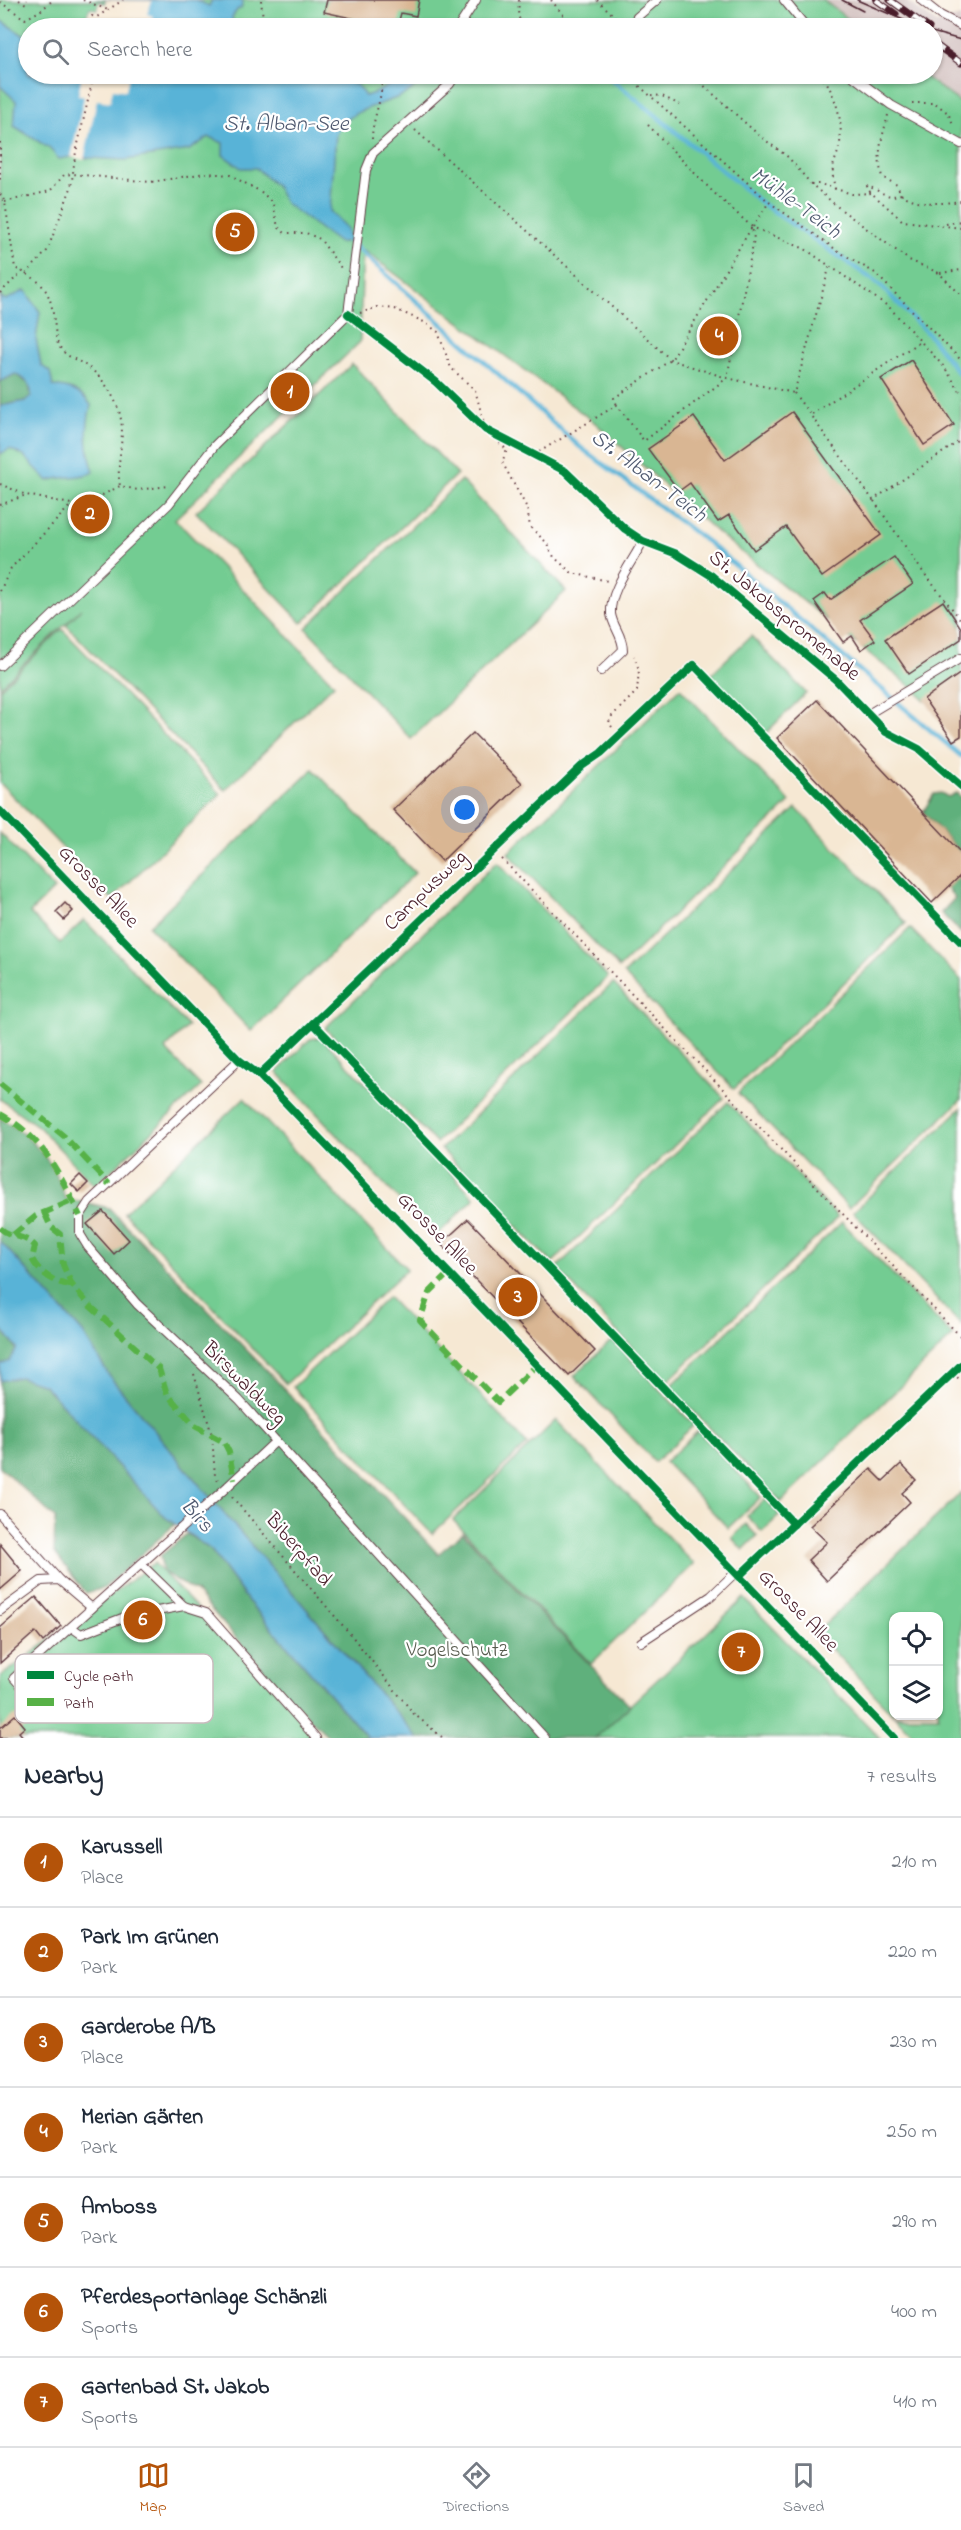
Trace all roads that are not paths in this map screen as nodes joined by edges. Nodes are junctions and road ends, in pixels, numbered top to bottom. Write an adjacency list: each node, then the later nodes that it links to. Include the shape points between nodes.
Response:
1 (476, 0): 5 (lane)
2 (657, 0): 6 (lane)
3 (784, 0): 7 (lane)
4 (921, 0): 8 (lane)
5 (464, 18)
6 (639, 18)
7 (799, 18)
8 (961, 26)
9 (450, 84): 15 (lane, via 373,153 366,170 348,314 215,445 169,504)
10 (863, 84): 11 (lane, via 899,110)
11 (958, 143)
12 (643, 542): 16 (lane, via 612,601 611,616 623,650)
13 (961, 658): 17 (lane)
14 (693, 665): 20 (lane, Campusweg)
15 (0, 666)
16 (601, 671)
17 (870, 713)
18 (0, 811): 19 (lane, Grosse Allee)
19 (239, 1060): 20 (lane, Grosse Allee); 21 (lane, Birswaldweg, via 89,1203 80,1216 80,1234 137,1304 239,1400)
20 (259, 1075): 24 (lane, Grosse Allee)
21 (276, 1441): 23 (lane, bridge); 33 (lane, Birswaldweg)
22 (0, 1514): 25 (lane)
23 (141, 1564): 26 (lane); 27 (lane)
24 (736, 1572): 30 (lane, via 711,1596); 34 (lane, Grosse Allee)
25 (59, 1580): 27 (lane); 28 (lane, via 41,1581)
26 (184, 1606): 29 (lane, via 125,1617 81,1634); 32 (lane, via 206,1613)
27 (92, 1608): 29 (lane)
28 (0, 1611)
29 (71, 1626): 31 (lane)
30 (641, 1642)
31 (40, 1654)
32 (316, 1738)
33 (545, 1738)
34 (894, 1738)

